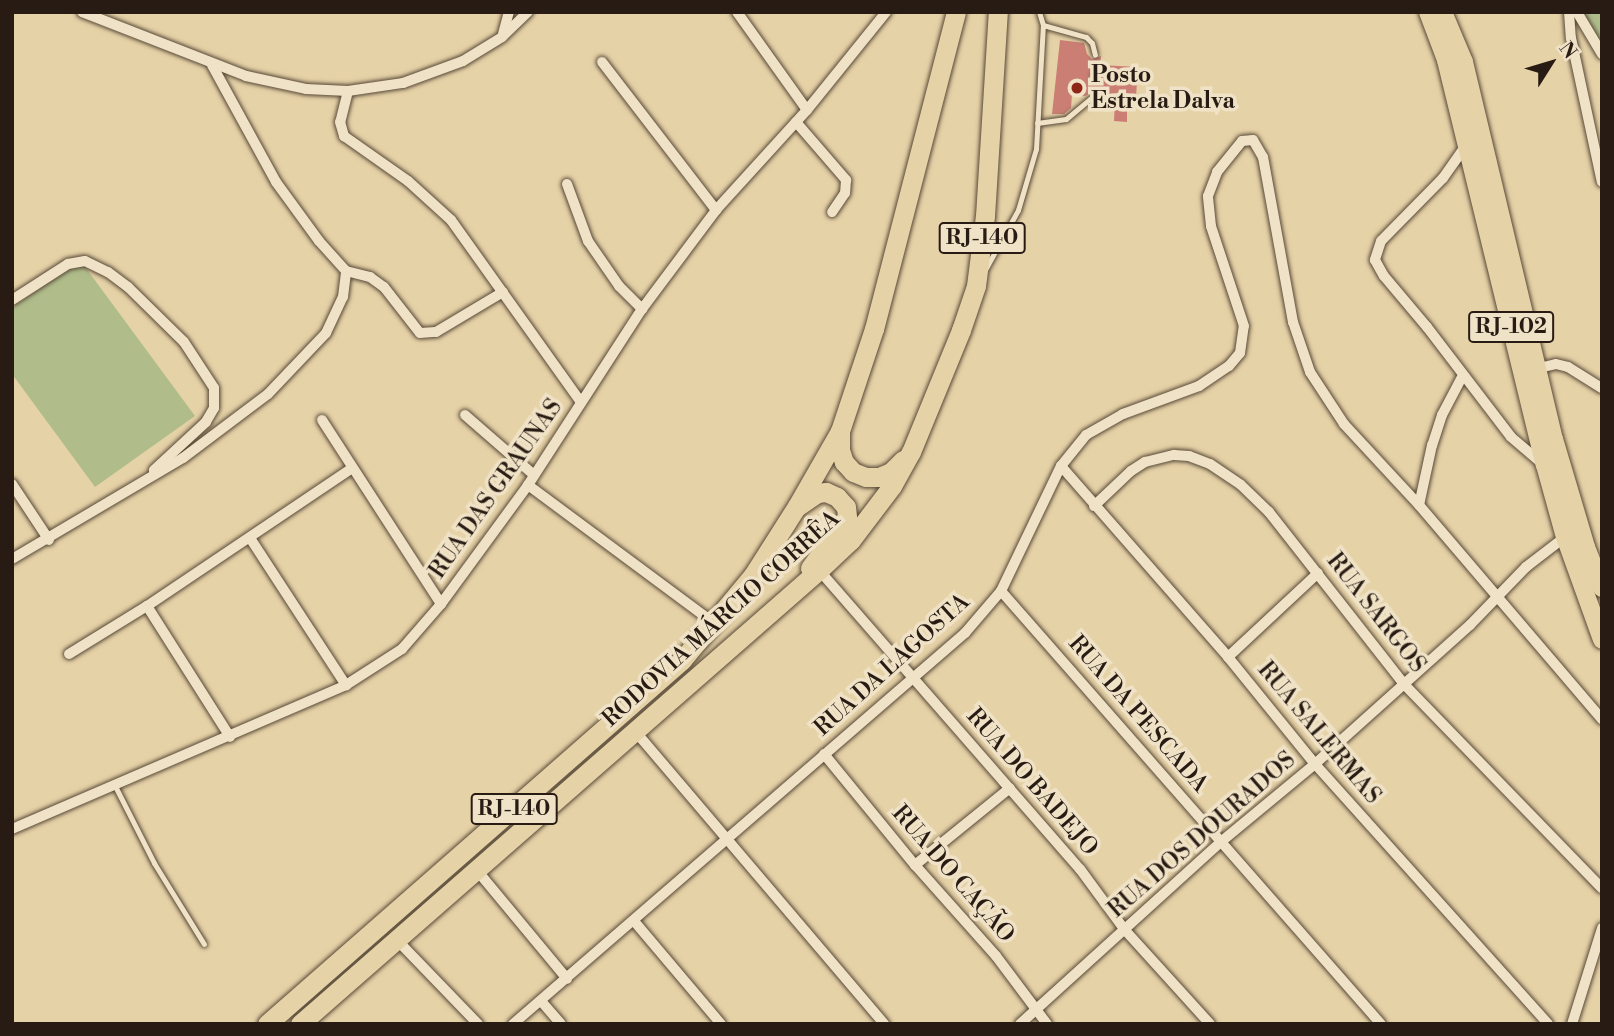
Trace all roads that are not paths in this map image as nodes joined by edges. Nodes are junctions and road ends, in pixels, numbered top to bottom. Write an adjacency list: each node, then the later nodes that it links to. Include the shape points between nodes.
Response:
1 (82, 12): 18 (street)
2 (509, 12): 14 (street)
3 (528, 12): 14 (street)
4 (737, 12): 21 (street)
5 (886, 12): 21 (street, RUA DAS GRAUNAS)
6 (956, 12): 40 (highway, RODOVIA MÁRCIO CORRÊA / RJ-140, via 874,330)
7 (998, 12): 30 (highway, RODOVIA MÁRCIO CORRÊA / RJ-140, via 985,216)
8 (1039, 12): 13 (lane)
9 (1427, 12): 24 (main road, RJ-102, via 1446,60)
10 (1443, 12): 34 (main road, RJ-102, via 1464,62)
11 (1569, 12): 25 (street)
12 (1577, 12): 15 (street)
13 (1042, 25): 16 (lane, via 1086,37); 23 (lane)
14 (502, 37): 19 (street, via 432,74)
15 (1602, 54)
16 (1095, 55)
17 (602, 62): 27 (street)
18 (212, 65): 19 (street, via 279,84); 29 (street, via 276,182)
19 (348, 91): 31 (street, via 340,122 344,136 433,201)
20 (1092, 97): 23 (lane, via 1066,118)
21 (807, 110): 22 (street, RUA DAS GRAUNAS)
22 (796, 122): 27 (street, RUA DAS GRAUNAS); 28 (street, via 846,180 845,193)
23 (1037, 123): 30 (lane, via 1036,149 1018,210)
24 (1467, 144): 35 (street, via 1443,178 1381,240 1375,254 1384,276); 42 (main road, RJ-102)
25 (1602, 182)
26 (567, 184): 33 (street, via 588,241 619,286)
27 (716, 210): 33 (street, RUA DAS GRAUNAS)
28 (832, 212)
29 (346, 271): 31 (street, via 378,282 417,330 427,335); 48 (street, via 335,318 301,362 228,427)
30 (975, 286): 41 (highway, RODOVIA MÁRCIO CORRÊA / RJ-140)
31 (503, 292): 37 (street)
32 (12, 300): 48 (street, via 68,264 93,264 156,313 207,374 215,398 206,422)
33 (642, 309): 37 (street, RUA DAS GRAUNAS)
34 (1539, 369): 36 (street, via 1556,364 1568,367); 61 (main road, RJ-102, via 1554,439)
35 (1463, 374): 42 (street, via 1511,437); 50 (street, via 1442,415)
36 (1602, 388)
37 (581, 402): 45 (street, RUA DAS GRAUNAS)
38 (465, 415): 45 (street)
39 (322, 420): 44 (street)
40 (840, 431): 41 (highway, via 844,462 866,477 891,472); 51 (highway, RODOVIA MÁRCIO CORRÊA / RJ-140)
41 (911, 452): 58 (highway, RODOVIA MÁRCIO CORRÊA / RJ-140, via 892,486 850,540)
42 (1545, 465): 54 (main road, RJ-102)
43 (1061, 466): 50 (street, RUA DA LAGOSTA, via 1092,429 1199,386 1240,353 1242,316 1211,226 1208,196 1217,173 1237,145 1247,139 1256,143 1263,158 1296,333 1310,372 1344,424); 52 (street, RUA SALERMAS); 62 (street, RUA DA LAGOSTA)
44 (352, 468): 55 (street); 64 (street)
45 (534, 475): 47 (street, RUA DAS GRAUNAS)
46 (12, 484): 49 (street)
47 (528, 485): 64 (street, RUA DAS GRAUNAS); 66 (street)
48 (126, 494): 56 (street)
49 (23, 500): 53 (street); 56 (street)
50 (1419, 505): 63 (street)
51 (797, 506): 60 (highway, via 826,492 846,507 846,517 814,558); 66 (highway, RODOVIA MÁRCIO CORRÊA / RJ-140, via 753,575)
52 (1094, 506): 59 (street, RUA SARGOS, via 1115,483 1145,462 1189,456 1241,485); 69 (street, RUA SALERMAS)
53 (12, 509)
54 (1565, 537): 63 (street, RUA DOS DOURADOS, via 1525,567); 67 (main road, RJ-102)
55 (250, 538): 65 (street); 72 (street)
56 (49, 540): 57 (street)
57 (12, 559)
58 (819, 570): 60 (highway, RODOVIA MÁRCIO CORRÊA / RJ-140); 70 (street, RUA DO BADEJO)
59 (1318, 573): 69 (street); 71 (street, RUA SARGOS)
60 (802, 585): 74 (highway, RODOVIA MÁRCIO CORRÊA / RJ-140)
61 (1602, 588)
62 (1001, 591): 70 (street, RUA DA LAGOSTA, via 965,633); 82 (street, RUA DA PESCADA)
63 (1497, 597): 71 (street, RUA DOS DOURADOS); 73 (street)
64 (441, 604): 72 (street, RUA DAS GRAUNAS, via 402,649)
65 (147, 606): 68 (street); 75 (street)
66 (714, 624): 94 (highway, RODOVIA MÁRCIO CORRÊA / RJ-140, via 682,660 596,737)
67 (1602, 640)
68 (69, 654)
69 (1228, 657): 77 (street, RUA SALERMAS)
70 (913, 677): 76 (street, RUA DA LAGOSTA); 79 (street, RUA DO BADEJO)
71 (1404, 683): 77 (street, RUA DOS DOURADOS); 85 (street, RUA SARGOS)
72 (346, 685): 75 (street, RUA DAS GRAUNAS)
73 (1602, 719)
74 (635, 731): 81 (street); 84 (highway, RODOVIA MÁRCIO CORRÊA / RJ-140)
75 (230, 737): 78 (street, RUA DAS GRAUNAS)
76 (824, 754): 81 (street, RUA DA LAGOSTA); 83 (street, RUA DO CAÇÃO)
77 (1315, 764): 82 (street, RUA DOS DOURADOS); 105 (street, RUA SALERMAS)
78 (114, 784): 80 (street, RUA DAS GRAUNAS); 90 (lane, via 154,863)
79 (1010, 788): 83 (street); 88 (street, RUA DO BADEJO, via 1080,869)
80 (12, 829)
81 (726, 839): 86 (street, RUA DA LAGOSTA); 100 (street)
82 (1222, 841): 88 (street, RUA DOS DOURADOS); 104 (street, RUA DA PESCADA)
83 (915, 865): 93 (street, RUA DO CAÇÃO, via 996,956)
84 (475, 868): 89 (highway, RODOVIA MÁRCIO CORRÊA / RJ-140); 91 (street)
85 (1602, 888)
86 (634, 922): 91 (street, RUA DA LAGOSTA); 99 (street)
87 (1602, 928): 106 (street)
88 (1124, 929): 93 (street, RUA DOS DOURADOS); 103 (street, RUA DO BADEJO)
89 (397, 940): 95 (highway, RODOVIA MÁRCIO CORRÊA / RJ-140); 96 (street)
90 (204, 944)
91 (567, 979): 92 (street, RUA DA LAGOSTA)
92 (541, 1001): 97 (street, RUA DA LAGOSTA); 98 (street)
93 (1036, 1012): 101 (street, RUA DOS DOURADOS); 102 (street, RUA DO CAÇÃO)
94 (268, 1023)
95 (300, 1024)
96 (478, 1024)
97 (513, 1024)
98 (561, 1024)
99 (721, 1024)
100 (884, 1024)
101 (1020, 1024)
102 (1047, 1024)
103 (1210, 1024)
104 (1381, 1024)
105 (1548, 1024)
106 (1572, 1024)

